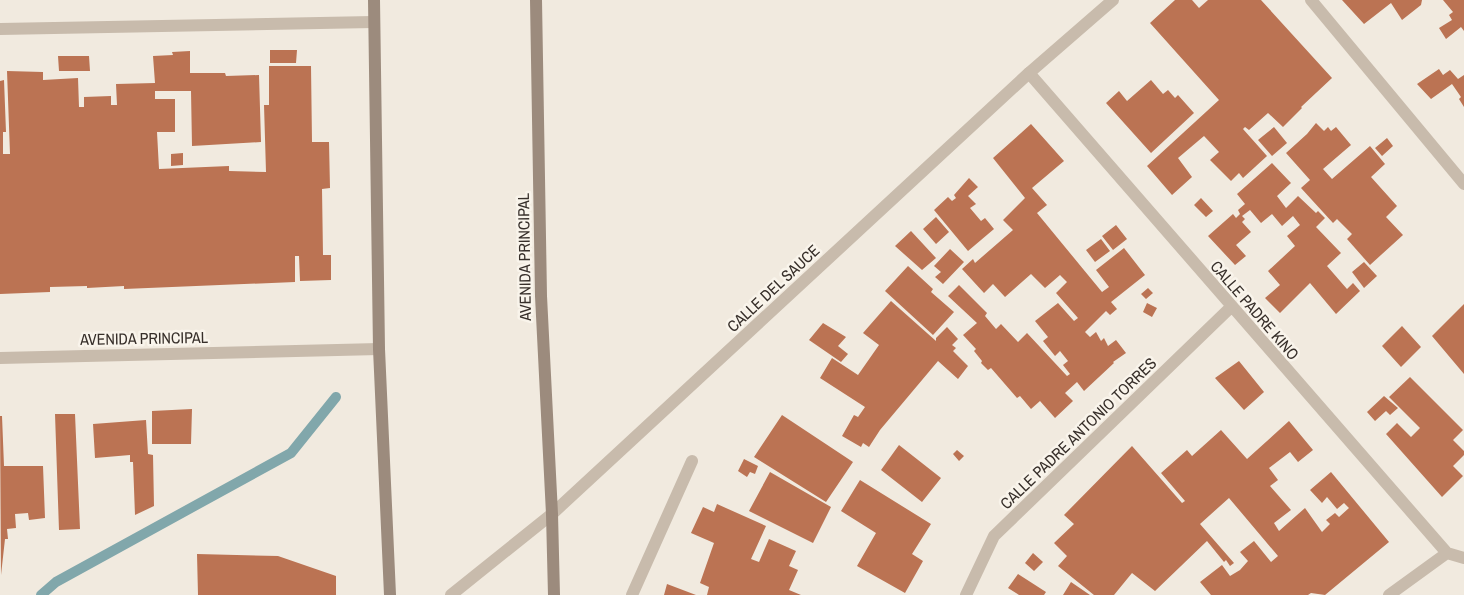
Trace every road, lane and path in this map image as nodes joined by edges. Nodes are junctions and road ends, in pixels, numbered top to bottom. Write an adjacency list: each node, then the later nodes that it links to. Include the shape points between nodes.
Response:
1 (374, 0): 5 (main road)
2 (536, 0): 13 (main road, AVENIDA PRINCIPAL, via 541,296)
3 (1113, 0): 7 (street, CALLE DEL SAUCE)
4 (1311, 0): 8 (street)
5 (373, 22): 6 (street); 10 (main road)
6 (0, 30)
7 (1029, 74): 9 (street, CALLE PADRE KINO); 13 (street, CALLE DEL SAUCE)
8 (1464, 184)
9 (1231, 307): 14 (street, CALLE PADRE KINO); 20 (street, CALLE PADRE ANTONIO TORRES, via 994,536)
10 (378, 349): 11 (street, AVENIDA PRINCIPAL); 16 (main road)
11 (0, 358)
12 (692, 461): 19 (street)
13 (552, 514): 17 (street, CALLE DEL SAUCE); 18 (main road, AVENIDA PRINCIPAL)
14 (1447, 553): 15 (street); 21 (street)
15 (1464, 558)
16 (390, 595)
17 (451, 595)
18 (554, 595)
19 (632, 595)
20 (966, 595)
21 (1390, 595)

